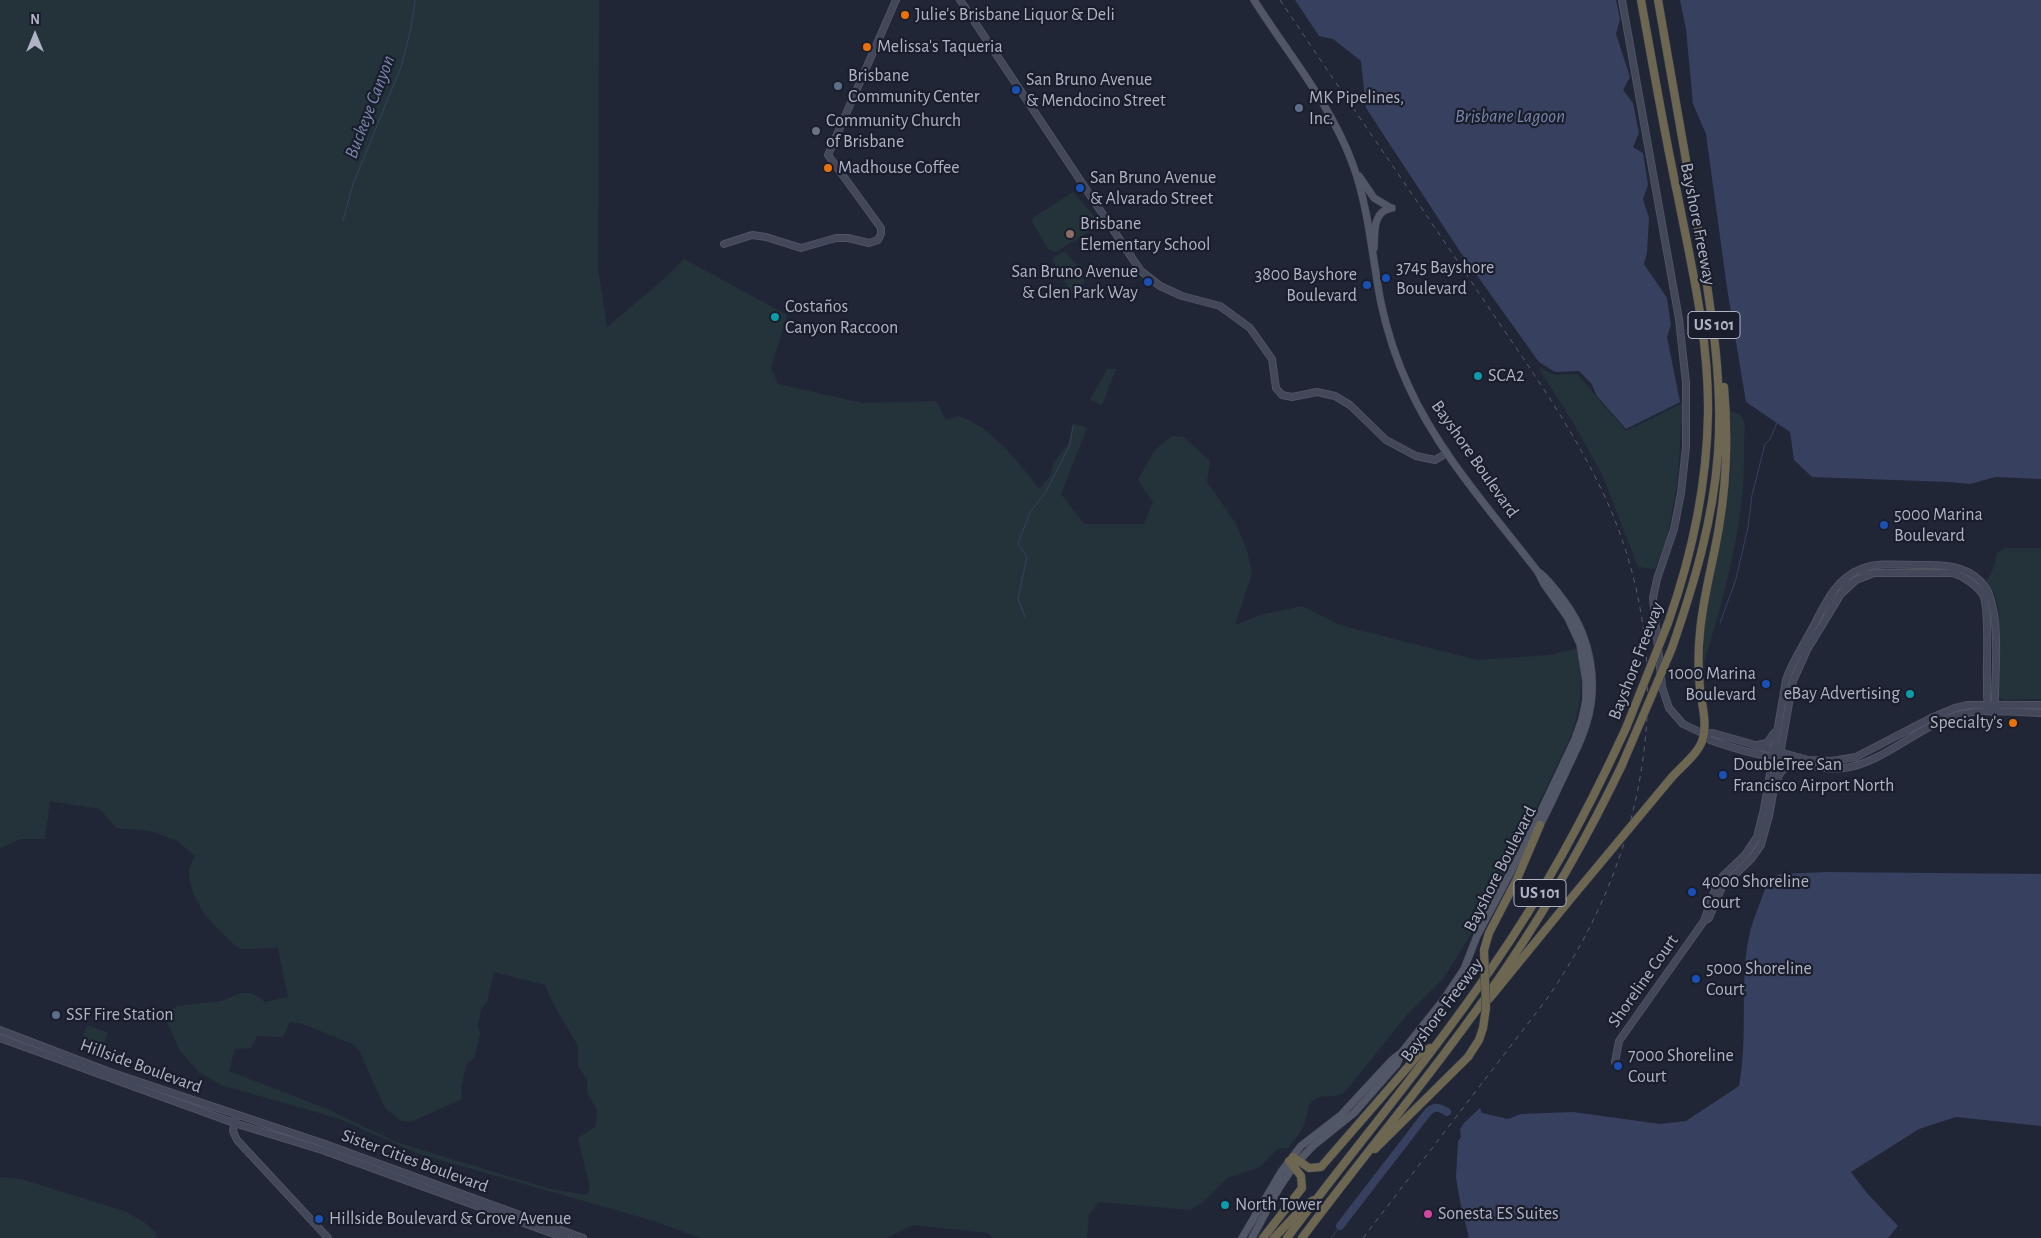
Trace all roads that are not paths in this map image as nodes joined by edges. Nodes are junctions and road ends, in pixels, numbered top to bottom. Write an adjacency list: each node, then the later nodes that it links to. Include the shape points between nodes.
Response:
1 (896, 0): 9 (street, via 828,156)
2 (960, 0): 13 (street, via 1132,258 1150,279 1178,295 1223,308 1250,328 1272,359 1276,388 1282,395 1292,397 1317,392 1335,396 1350,405 1386,440 1416,456 1434,460)
3 (1622, 0): 21 (street, via 1679,319 1686,382 1686,447 1681,493 1673,534 1654,588 1653,612 1666,701 1683,724)
4 (1642, 0): 35 (highway, Bayshore Freeway / US 101, bridge, via 1698,300 1707,383 1706,449 1700,504 1689,558 1668,623 1626,728 1581,821 1545,886 1488,973)
5 (1658, 0): 12 (highway, Bayshore Freeway / US 101)
6 (1254, 1): 8 (main road, Bayshore Boulevard, via 1321,100)
7 (842, 161): 9 (street)
8 (1353, 165): 11 (main road, Bayshore Boulevard); 11 (main road, via 1374,198 1392,208 1384,210 1376,219)
9 (838, 170): 10 (street, via 881,228 876,242 836,238 801,248 759,236)
10 (724, 244)
11 (1374, 261): 13 (main road, Bayshore Boulevard, via 1384,317 1400,365 1420,410)
12 (1716, 340): 21 (highway, via 1724,386 1726,446 1721,518 1700,630 1699,677); 32 (highway, Bayshore Freeway / US 101, bridge, via 1720,415 1714,490 1700,563 1672,648 1594,822 1558,888)
13 (1447, 453): 14 (main road, Bayshore Boulevard)
14 (1538, 572): 29 (main road, Bayshore Boulevard, via 1548,581 1579,626 1588,652 1592,689 1583,733); 31 (main road, Bayshore Boulevard, via 1568,618 1578,640 1586,672 1584,710 1575,739)
15 (1991, 705): 16 (street); 17 (street); 19 (street, via 1994,607 1985,587 1972,575 1953,566 1882,565 1860,570 1833,591 1792,662); 20 (street, via 1986,608 1978,588 1952,573 1874,573 1853,582 1830,611 1796,673); 25 (street, via 1968,705 1944,712 1849,759)
16 (2041, 705)
17 (1992, 712): 18 (street); 26 (street, via 1971,712 1947,718 1859,764 1842,768)
18 (2041, 713)
19 (1779, 715): 22 (street, via 1771,739 1760,745); 24 (street)
20 (1786, 724): 24 (street); 25 (street, via 1788,748)
21 (1705, 734): 22 (street, via 1713,733); 23 (street, via 1710,740); 32 (highway, bridge, via 1692,756 1499,989)
22 (1752, 744): 24 (street)
23 (1737, 748): 24 (street); 27 (street, via 1764,761 1768,769)
24 (1776, 754): 25 (street); 26 (street); 27 (street, Shoreline Court); 28 (street, Shoreline Court)
25 (1808, 760)
26 (1800, 765): 28 (street, via 1783,769)
27 (1768, 783): 30 (street, Shoreline Court, via 1757,837 1745,855 1718,880)
28 (1774, 789): 30 (street, Shoreline Court, via 1760,849 1722,887 1709,918)
29 (1540, 825): 31 (main road, Bayshore Boulevard); 40 (highway, bridge, via 1484,950 1486,1008 1479,1040 1468,1057)
30 (1704, 921): 36 (street, Shoreline Court, via 1619,1041)
31 (1467, 962): 39 (main road, Bayshore Boulevard, via 1444,999 1402,1052 1397,1064 1361,1106)
32 (1474, 1012): 40 (highway, Bayshore Freeway / US 101)
33 (0, 1030): 37 (street, Hillside Boulevard)
34 (0, 1038): 38 (street, Hillside Boulevard)
35 (1434, 1045): 39 (highway, via 1417,1057 1321,1167 1308,1168); 41 (highway, Bayshore Freeway / US 101)
36 (1615, 1062)
37 (236, 1115): 38 (street); 45 (street, Sister Cities Boulevard)
38 (234, 1123): 43 (street, via 237,1140); 44 (street, Sister Cities Boulevard, via 322,1150)
39 (1294, 1161): 46 (main road); 47 (main road); 48 (highway, via 1303,1180 1302,1188)
40 (1356, 1168): 42 (highway, Bayshore Freeway / US 101)
41 (1319, 1196): 49 (highway, via 1305,1205); 50 (highway, Bayshore Freeway / US 101)
42 (1303, 1237)
43 (328, 1238)
44 (565, 1238)
45 (583, 1238)
46 (1242, 1238)
47 (1252, 1238)
48 (1263, 1238)
49 (1274, 1238)
50 (1287, 1238)

